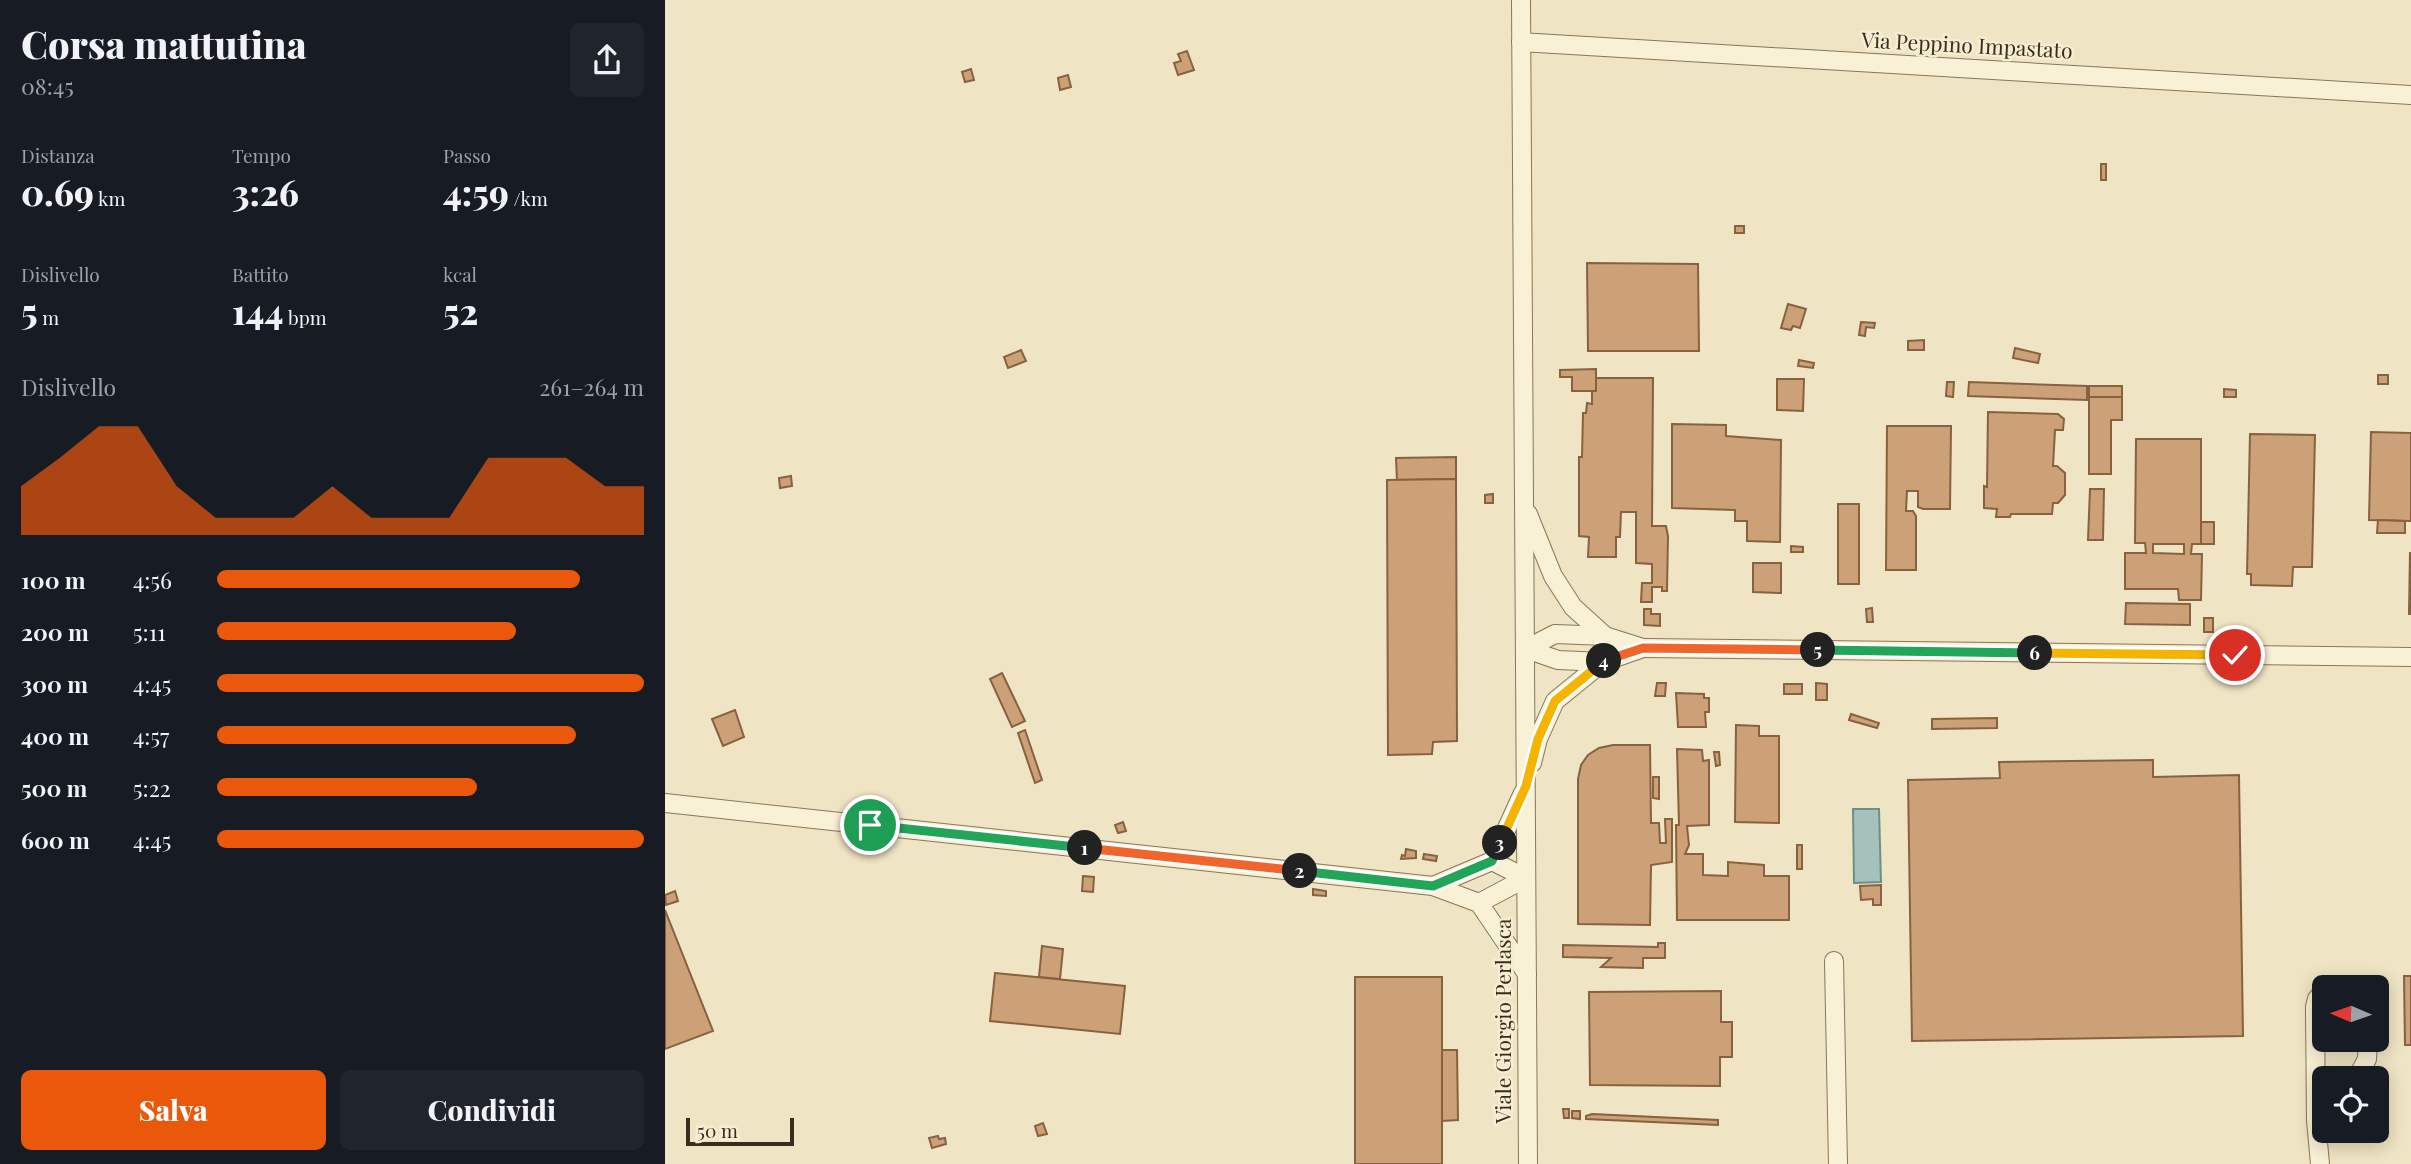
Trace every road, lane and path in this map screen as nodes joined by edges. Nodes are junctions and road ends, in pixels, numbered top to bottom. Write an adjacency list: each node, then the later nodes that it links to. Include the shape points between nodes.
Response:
1 (1521, 0): 2 (street)
2 (1521, 42): 3 (street, Via Peppino Impastato); 4 (street)
3 (2411, 95)
4 (1525, 505): 5 (street, via 1553,576 1573,607); 7 (street)
5 (1605, 636): 6 (street); 7 (street, via 1555,634)
6 (1643, 648): 8 (street); 9 (street)
7 (1525, 649): 9 (street, via 1558,660); 10 (street)
8 (2411, 657)
9 (1603, 662): 10 (street, via 1555,701 1538,739)
10 (1526, 786): 12 (street); 13 (street, Viale Giorgio Perlasca)
11 (665, 803): 14 (street)
12 (1492, 861): 13 (street); 14 (street)
13 (1527, 878): 15 (street); 17 (street, Viale Giorgio Perlasca)
14 (1433, 886): 15 (street)
15 (1479, 903): 17 (street)
16 (1834, 961): 21 (street)
17 (1527, 974): 20 (street, Viale Giorgio Perlasca)
18 (2315, 1052): 19 (street, via 2316,1120)
19 (2322, 1147)
20 (1528, 1164)
21 (1838, 1164)

